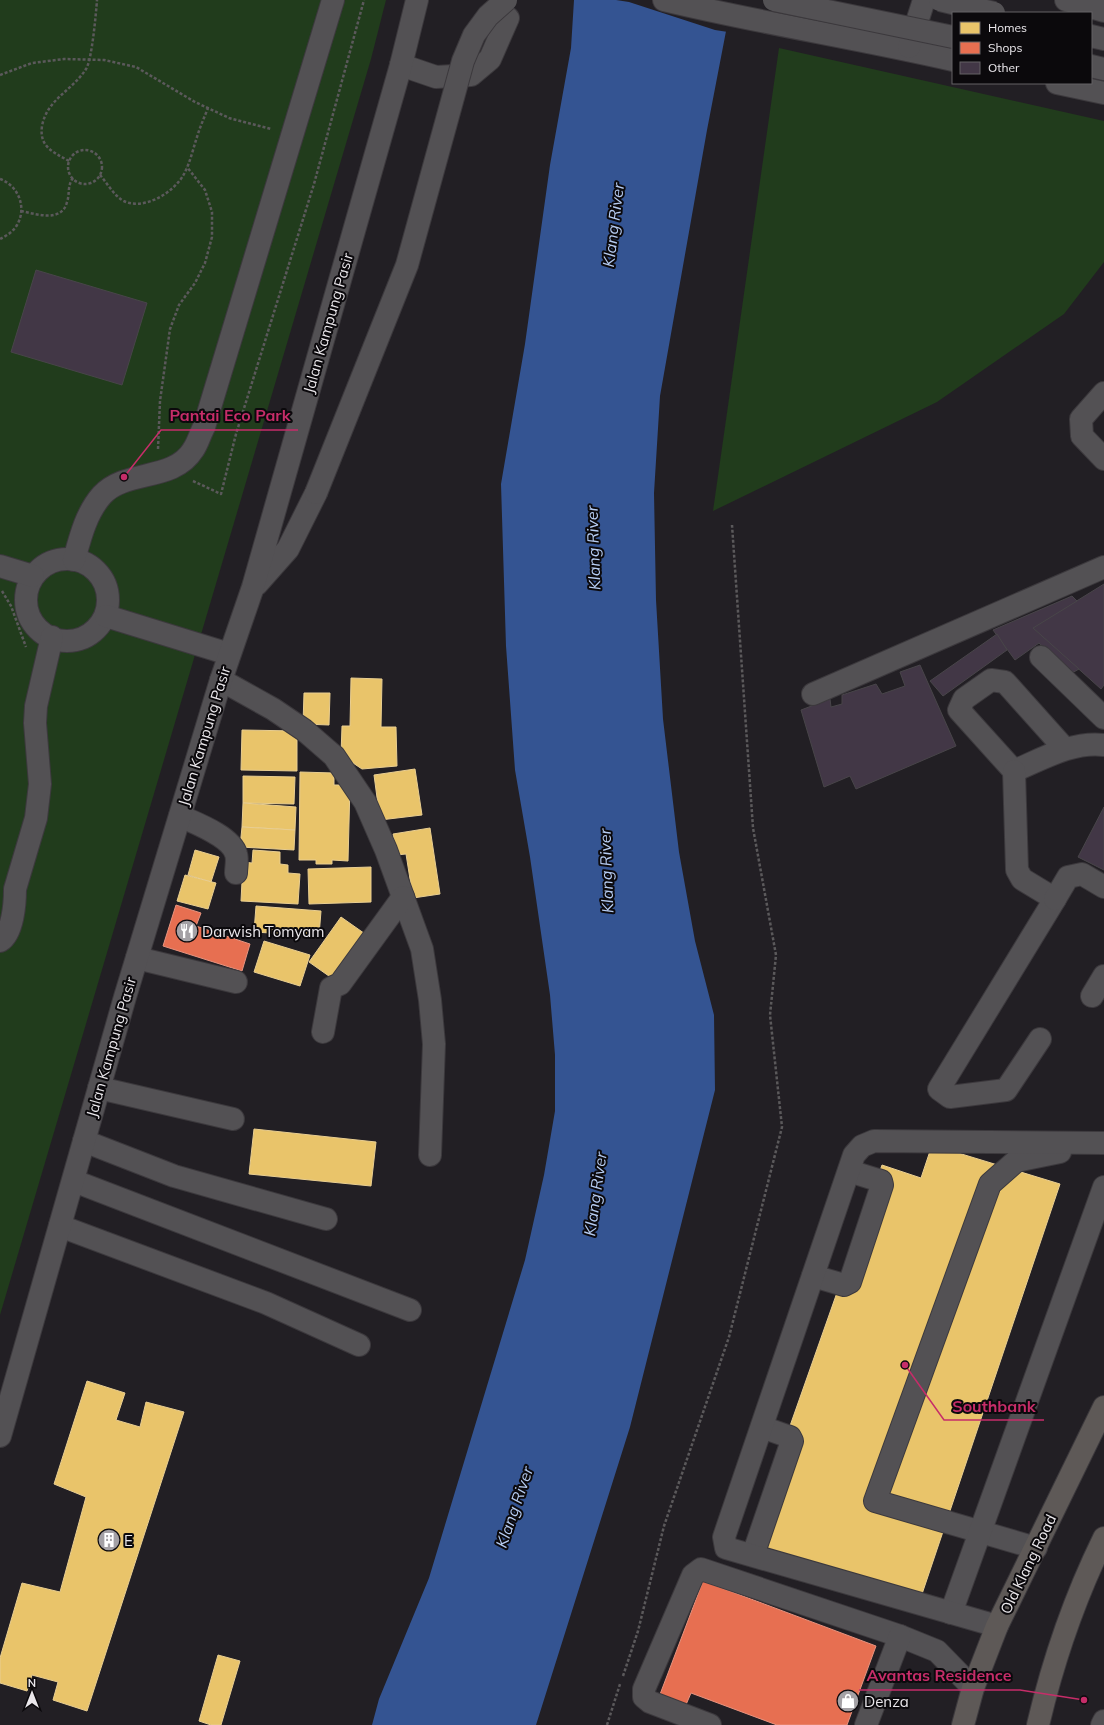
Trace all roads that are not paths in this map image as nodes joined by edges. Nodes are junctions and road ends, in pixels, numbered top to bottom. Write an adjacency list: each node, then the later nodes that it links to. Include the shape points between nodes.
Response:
1 (333, 0): 27 (street, via 204,427 193,450 183,461 168,470 115,485 102,495 88,517)
2 (417, 0): 15 (street)
3 (426, 0): 15 (street)
4 (664, 0): 18 (street, via 725,15)
5 (774, 0): 16 (street, bridge)
6 (924, 0): 18 (street)
7 (940, 0): 13 (street, bridge)
8 (989, 0): 12 (street)
9 (1066, 0): 11 (street)
10 (507, 9): 20 (street, via 490,59 471,75 436,77); 31 (street, bridge, via 488,16 474,35 463,61 407,265 316,493 288,548)
11 (1104, 10)
12 (985, 12)
13 (990, 12)
14 (1092, 36): 17 (street)
15 (409, 37): 20 (street, Jalan Kampung Pasir)
16 (952, 37)
17 (1104, 39)
18 (908, 50): 19 (street)
19 (952, 60)
20 (401, 65): 31 (street, Jalan Kampung Pasir)
21 (1092, 66): 22 (street)
22 (1104, 69)
23 (1062, 84): 24 (street)
24 (1104, 93)
25 (1104, 393): 26 (street, via 1081,419 1082,436)
26 (1104, 459)
27 (74, 560): 30 (street, via 67,558 54,561 42,567); 32 (street, via 91,566 101,575 107,588 109,602)
28 (0, 566): 30 (street)
29 (1104, 567): 37 (street)
30 (33, 576): 33 (street, via 26,601 28,614 34,625)
31 (253, 587): 34 (street, Jalan Kampung Pasir)
32 (106, 616): 33 (street, via 98,628 86,636 73,641); 34 (street)
33 (52, 637): 44 (street, via 36,706 40,784 36,818)
34 (229, 654): 36 (street, Jalan Kampung Pasir)
35 (1041, 657): 38 (street)
36 (221, 680): 42 (street, Jalan Kampung Pasir); 46 (street, via 297,725 334,756 365,802)
37 (813, 694)
38 (1104, 718)
39 (1104, 745): 40 (street)
40 (1065, 749): 41 (street); 41 (street, via 1005,682 991,680 964,700 959,710)
41 (1014, 771): 47 (street, via 1017,870 1022,879)
42 (180, 816): 43 (street, via 211,830 230,845 236,854); 49 (street, Jalan Kampung Pasir)
43 (236, 873)
44 (7, 886): 48 (street, via 15,900 11,923)
45 (1104, 887): 47 (street, via 1082,874 1068,877)
46 (403, 897): 53 (street, via 340,984 331,988); 59 (street, via 422,949 430,1000 434,1044)
47 (1055, 899): 54 (street, via 939,1089 950,1097 1006,1090)
48 (0, 941)
49 (137, 958): 51 (street); 55 (street, Jalan Kampung Pasir)
50 (1104, 976): 52 (street)
51 (236, 982)
52 (1092, 996)
53 (323, 1032)
54 (1040, 1039)
55 (99, 1088): 56 (street); 57 (street, Jalan Kampung Pasir)
56 (233, 1118)
57 (84, 1141): 61 (street, Jalan Kampung Pasir); 63 (street, via 174,1176)
58 (1104, 1144): 60 (street, via 874,1141 862,1146 854,1156); 71 (street, via 1016,1160 990,1184 875,1501)
59 (430, 1156)
60 (849, 1171): 65 (street); 65 (street, via 881,1181 882,1185 850,1282 844,1285)
61 (74, 1180): 64 (street, Jalan Kampung Pasir); 66 (street)
62 (1104, 1188): 71 (street)
63 (326, 1219)
64 (60, 1226): 67 (street, via 266,1303); 70 (street, Jalan Kampung Pasir)
65 (813, 1276): 69 (street)
66 (410, 1310)
67 (359, 1345)
68 (1104, 1407): 73 (main road, Old Klang Road)
69 (762, 1427): 74 (street, via 790,1437 792,1441); 74 (street, via 724,1537 726,1548)
70 (0, 1436)
71 (981, 1531): 73 (street); 75 (street)
72 (1104, 1538): 83 (main road, via 1081,1588 1047,1689)
73 (1036, 1548): 76 (main road, Old Klang Road)
74 (753, 1555): 75 (street)
75 (951, 1613): 76 (street)
76 (997, 1626): 78 (main road, Old Klang Road)
77 (900, 1636): 78 (street, via 936,1651); 80 (street, via 701,1569 693,1575 644,1688 644,1697 650,1702); 81 (street)
78 (973, 1688): 82 (main road, Old Klang Road)
79 (1104, 1721): 84 (street)
80 (710, 1725)
81 (866, 1725)
82 (963, 1725)
83 (1038, 1725)
84 (1102, 1725)

